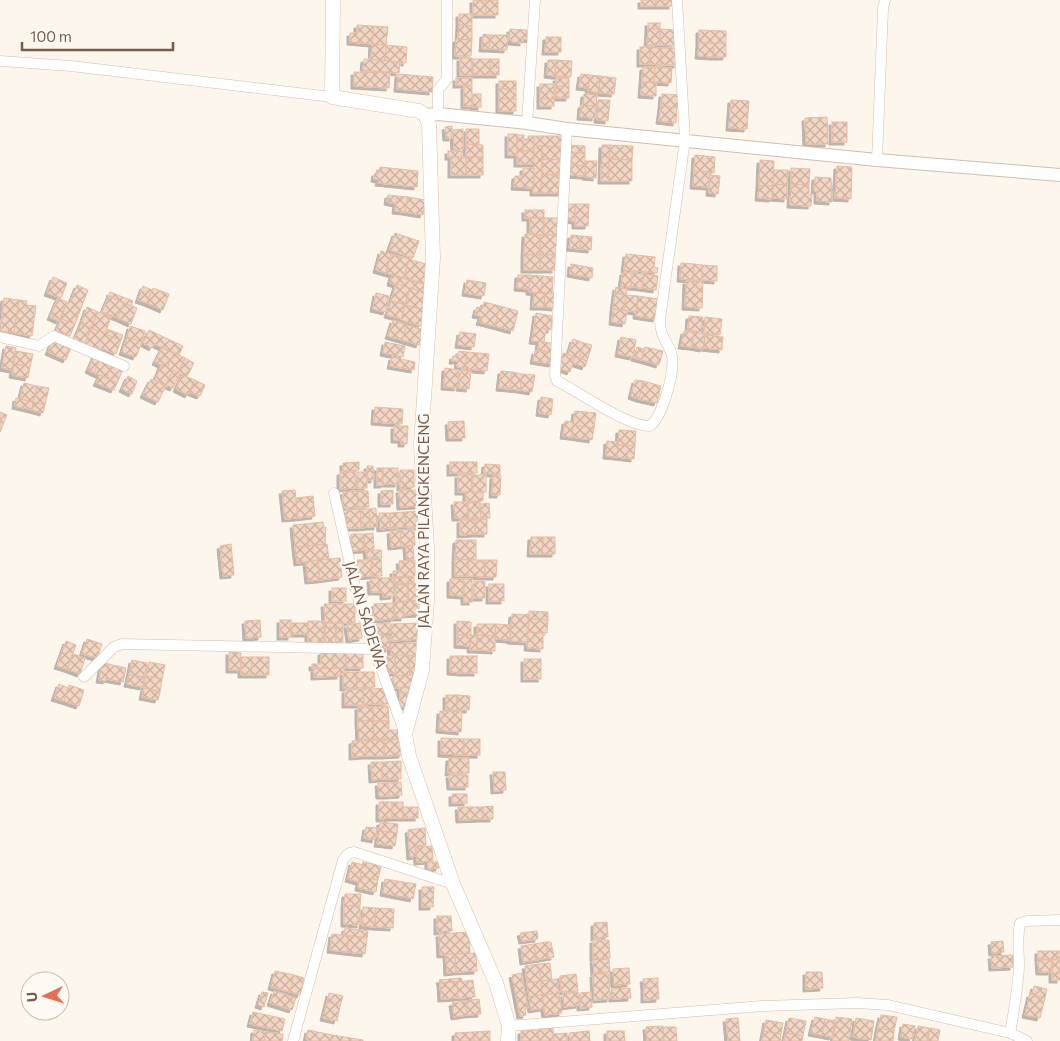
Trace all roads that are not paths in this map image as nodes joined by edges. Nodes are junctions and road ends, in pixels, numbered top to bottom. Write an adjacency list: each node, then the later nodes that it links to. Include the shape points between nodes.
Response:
1 (333, 0): 7 (main road)
2 (447, 0): 8 (street, via 447,79 438,90)
3 (535, 0): 9 (street)
4 (677, 0): 11 (street)
5 (885, 0): 12 (street)
6 (0, 61): 7 (street, via 71,66)
7 (332, 97): 8 (main road)
8 (431, 114): 9 (street); 19 (main road, JALAN RAYA PILANGKENCENG, via 433,258 420,444 427,601 422,670)
9 (527, 123): 10 (street)
10 (567, 129): 11 (street); 11 (street, via 555,376 558,381 616,414 645,426 650,426 657,417 673,362 660,330 660,319)
11 (685, 140): 12 (street)
12 (877, 160): 13 (street)
13 (1060, 175)
14 (0, 337): 15 (street, via 39,346 54,336)
15 (124, 366)
16 (334, 493): 17 (street, JALAN SADEWA, via 355,586)
17 (374, 649): 18 (street, via 122,644 114,647); 19 (street, JALAN SADEWA)
18 (84, 677)
19 (405, 734): 20 (main road, JALAN RAYA PILANGKENCENG, via 409,756)
20 (454, 884): 22 (main road, JALAN RAYA PILANGKENCENG, via 496,983); 24 (street, via 354,852 345,856)
21 (1060, 920): 23 (street, via 1020,923 1018,978)
22 (509, 1026): 23 (street, via 763,1006 857,1003 888,1005); 25 (main road, JALAN RAYA PILANGKENCENG)
23 (1010, 1033): 26 (street)
24 (293, 1041)
25 (508, 1041)
26 (1026, 1041)

